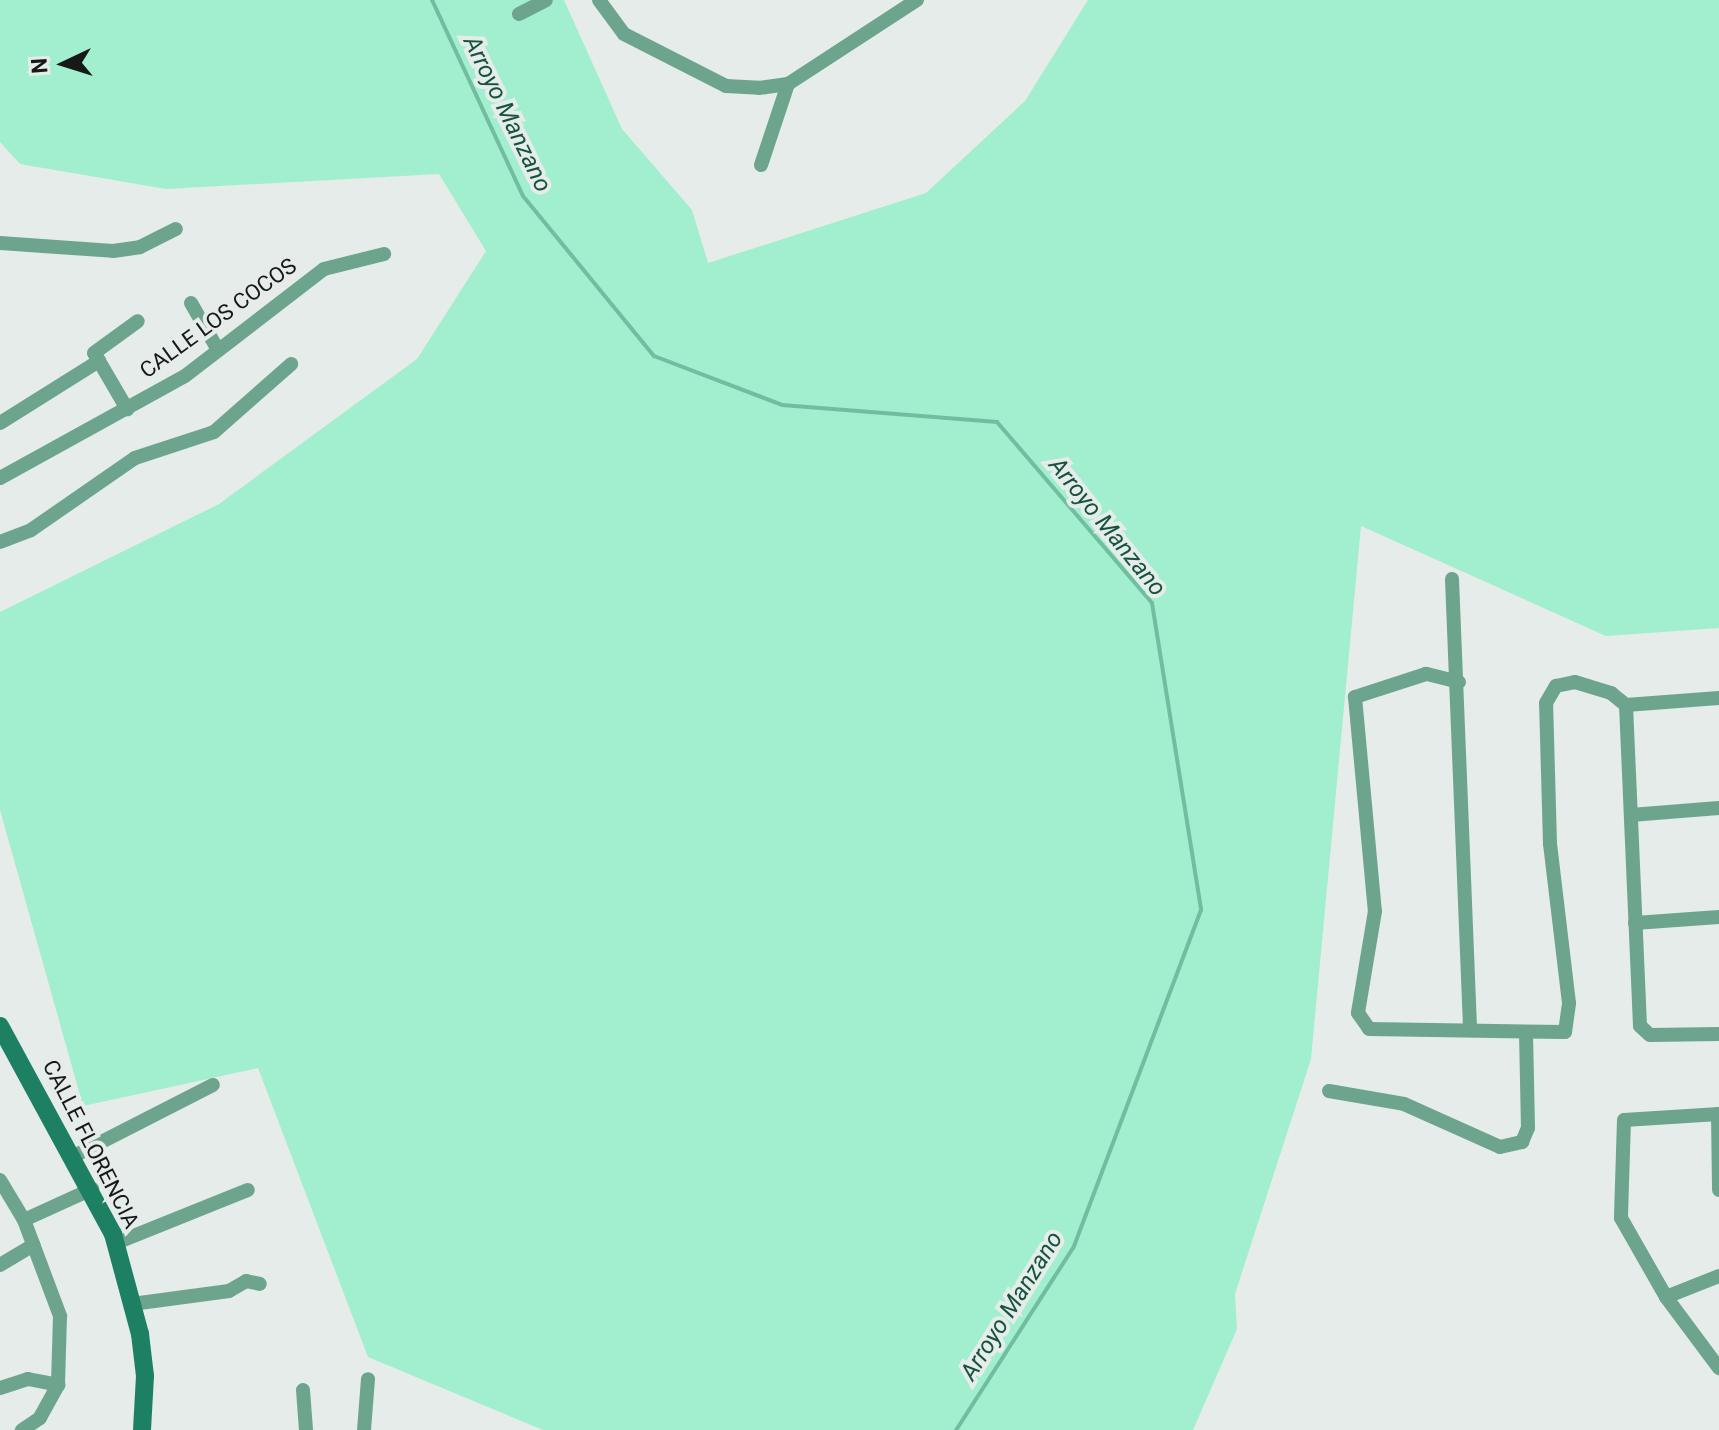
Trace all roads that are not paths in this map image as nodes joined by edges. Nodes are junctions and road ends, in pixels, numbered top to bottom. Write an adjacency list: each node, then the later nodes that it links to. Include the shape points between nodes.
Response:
1 (546, 0): 4 (street)
2 (599, 0): 5 (street, via 624,34 726,86)
3 (917, 0): 5 (street)
4 (519, 14)
5 (788, 84): 6 (street)
6 (761, 165)
7 (176, 229): 8 (street, via 140,247 113,251)
8 (0, 243)
9 (384, 254): 12 (street, CALLE LOS COCOS, via 324,269)
10 (191, 303): 12 (street)
11 (138, 321): 13 (street, via 94,353)
12 (218, 350): 15 (street, CALLE LOS COCOS)
13 (99, 361): 15 (street); 16 (street)
14 (291, 364): 18 (street, via 214,432 135,458 31,530)
15 (127, 409): 17 (street, CALLE LOS COCOS)
16 (0, 423)
17 (0, 478)
18 (0, 542)
19 (1452, 579): 20 (street)
20 (1459, 682): 28 (street); 28 (street, via 1426,674 1355,697 1375,911 1358,1013 1369,1029)
21 (1719, 698): 22 (street)
22 (1626, 705): 24 (street); 29 (street, via 1611,693 1575,682 1556,686 1546,703 1550,844 1570,1020 1565,1032)
23 (1719, 808): 24 (street)
24 (1631, 815): 26 (street)
25 (1719, 917): 26 (street)
26 (1635, 923): 30 (street, via 1643,1032)
27 (0, 1026): 34 (street, CALLE FLORENCIA)
28 (1470, 1030): 29 (street)
29 (1526, 1032): 32 (street, via 1528,1128 1522,1142 1500,1147 1404,1104)
30 (1719, 1034)
31 (213, 1085): 34 (street)
32 (1329, 1091)
33 (1718, 1114): 38 (street); 45 (street, via 1629,1117 1621,1124 1621,1218)
34 (74, 1156): 36 (street, CALLE FLORENCIA)
35 (0, 1180): 39 (street)
36 (92, 1189): 39 (street); 40 (street, CALLE FLORENCIA)
37 (248, 1190): 40 (street)
38 (1719, 1190)
39 (24, 1220): 41 (street)
40 (116, 1243): 46 (street, CALLE FLORENCIA)
41 (33, 1245): 42 (street); 49 (street, via 60,1316)
42 (0, 1265)
43 (1719, 1276): 45 (street)
44 (260, 1284): 46 (street, via 246,1281 229,1291)
45 (1666, 1297): 47 (street)
46 (132, 1304): 53 (street, CALLE FLORENCIA, via 145,1376)
47 (1719, 1368)
48 (368, 1379): 55 (street)
49 (58, 1385): 50 (street, via 28,1379); 52 (street, via 40,1418)
50 (0, 1388)
51 (303, 1390): 54 (street)
52 (22, 1430)
53 (142, 1430)
54 (306, 1430)
55 (364, 1430)

